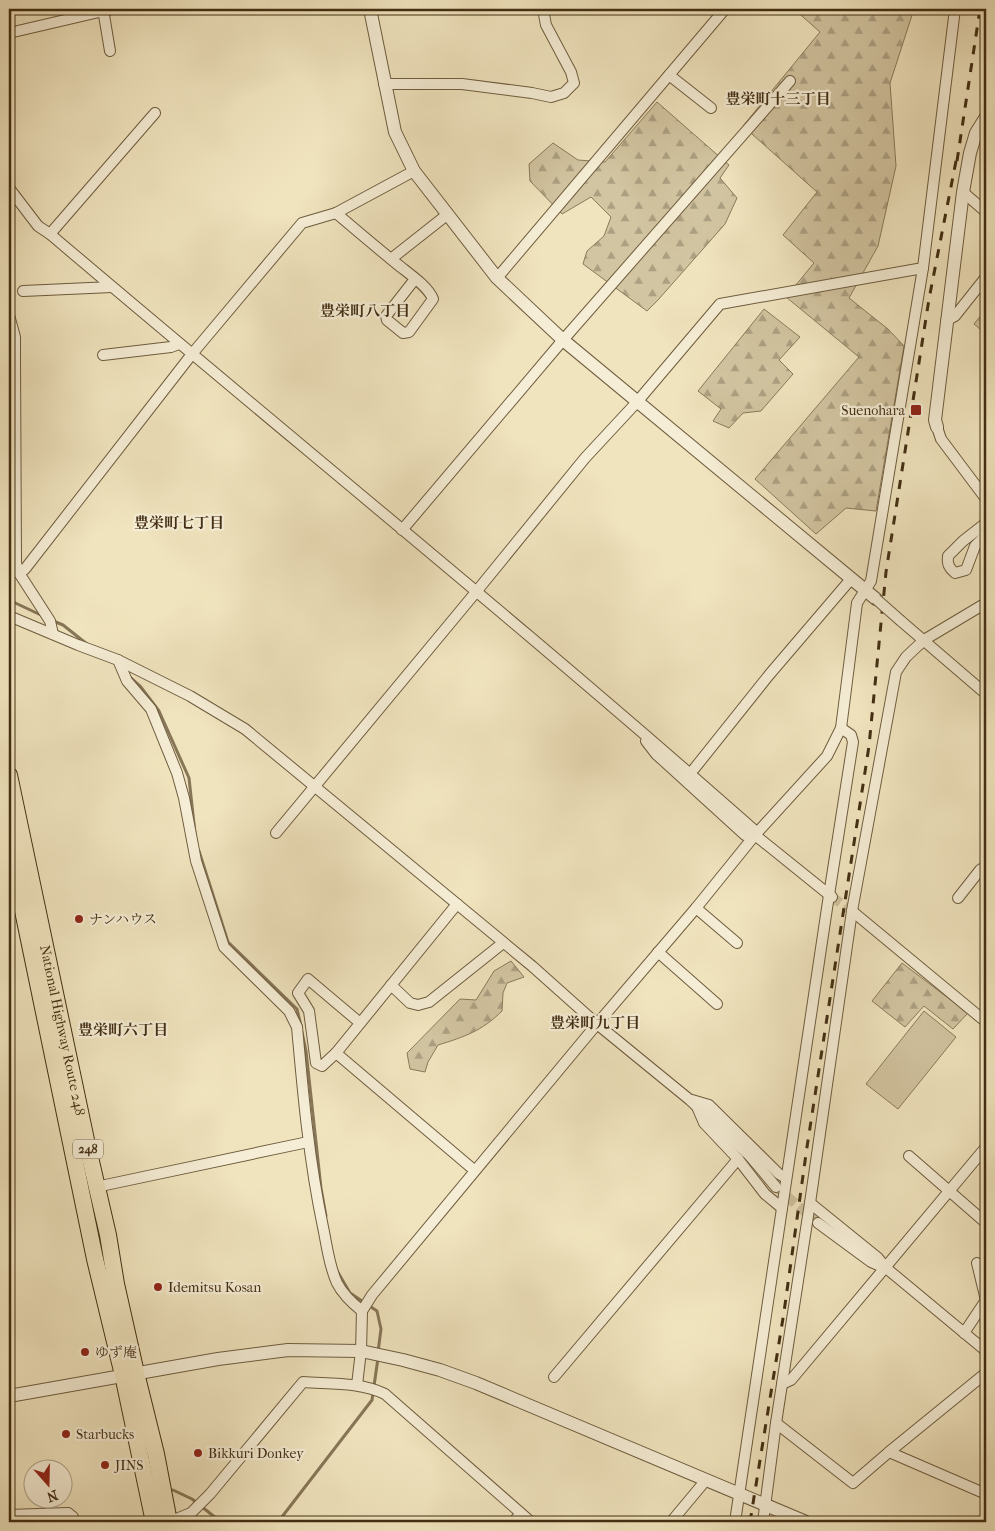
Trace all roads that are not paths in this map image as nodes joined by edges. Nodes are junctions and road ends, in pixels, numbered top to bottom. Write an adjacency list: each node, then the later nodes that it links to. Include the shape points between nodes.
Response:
1 (106, 9): 6 (street); 7 (street)
2 (370, 9): 10 (street)
3 (543, 9): 10 (street, via 546,25 573,77 574,83 564,93 551,97 462,84)
4 (725, 9): 8 (street)
5 (955, 9): 22 (street)
6 (9, 33)
7 (110, 51)
8 (669, 74): 11 (street); 24 (street)
9 (790, 81): 30 (street)
10 (384, 84): 14 (street, via 395,132)
11 (711, 108)
12 (155, 113): 20 (street)
13 (986, 117): 16 (street, via 976,133)
14 (414, 171): 18 (street); 19 (street)
15 (9, 188): 20 (street, via 38,226)
16 (963, 192): 17 (street); 29 (street)
17 (986, 212)
18 (336, 213): 21 (street); 32 (street, via 302,223)
19 (448, 214): 21 (street); 24 (street)
20 (50, 234): 26 (street)
21 (391, 259): 25 (street)
22 (923, 268): 34 (street, via 720,304); 42 (street, via 870,580)
23 (986, 277): 29 (street, via 955,316)
24 (497, 278): 30 (street)
25 (415, 279): 25 (street, via 433,299 408,332 403,333 386,316)
26 (112, 287): 27 (street); 31 (street)
27 (23, 291)
28 (9, 315): 40 (street, via 14,337 16,563)
29 (946, 321): 35 (street, via 935,420)
30 (563, 340): 34 (street); 38 (street)
31 (179, 344): 32 (street); 33 (street)
32 (192, 354): 38 (street); 40 (street)
33 (103, 355)
34 (637, 402): 41 (street); 43 (street, via 585,458)
35 (937, 427): 36 (street, via 941,439)
36 (986, 499)
37 (986, 524): 39 (street, via 948,556 951,570 955,573 966,570 975,546)
38 (402, 530): 43 (street)
39 (986, 535)
40 (19, 573): 47 (street, via 50,621)
41 (851, 579): 42 (street); 52 (street)
42 (864, 590): 44 (street); 51 (street, via 857,603)
43 (476, 592): 54 (street); 56 (street, via 640,729 753,829)
44 (876, 599): 48 (street, bridge)
45 (986, 603): 48 (street)
46 (9, 616): 47 (street)
47 (53, 634): 49 (street)
48 (924, 640): 50 (street); 63 (street, via 896,672)
49 (118, 660): 54 (street, via 190,696 245,729); 74 (street, via 127,681 151,709 178,773 196,861 224,948 289,1011 297,1027)
50 (986, 694)
51 (841, 728): 56 (street, via 827,756); 59 (street, via 851,735 854,742)
52 (694, 769)
53 (9, 774): 80 (highway, National Highway Route 248 / 248)
54 (314, 786): 55 (street); 61 (street)
55 (276, 833)
56 (755, 835): 59 (street); 62 (street)
57 (9, 844): 94 (highway, National Highway Route 248 / 248, via 95,1259)
58 (986, 866): 60 (street)
59 (830, 896): 79 (street)
60 (958, 898)
61 (457, 904): 64 (street); 67 (street)
62 (696, 908): 65 (street); 66 (street)
63 (852, 911): 70 (street); 83 (street)
64 (503, 943): 67 (street, via 429,1002 410,1003); 71 (street)
65 (737, 943)
66 (658, 952): 68 (street); 71 (street)
67 (391, 985): 69 (street)
68 (717, 1004)
69 (360, 1022): 72 (street); 72 (street, via 308,979 298,994 309,1011 316,1063 322,1066)
70 (986, 1022)
71 (596, 1024): 73 (street); 78 (street)
72 (336, 1053): 78 (street)
73 (693, 1103): 77 (street, via 704,1124); 79 (street, via 709,1105); 81 (street, via 749,1155)
74 (308, 1142): 80 (street); 89 (street, via 332,1269 350,1302)
75 (986, 1147): 82 (street)
76 (910, 1156): 82 (street)
77 (738, 1159): 84 (street, via 765,1194); 95 (street)
78 (474, 1170): 89 (street)
79 (786, 1178): 84 (street)
80 (96, 1187): 94 (highway, National Highway Route 248 / 248, via 108,1236)
81 (776, 1188)
82 (950, 1192): 86 (street); 88 (street)
83 (810, 1203): 88 (street); 96 (street)
84 (782, 1208): 102 (street)
85 (818, 1223): 88 (street, via 871,1262)
86 (986, 1223)
87 (978, 1263): 90 (street, via 986,1300)
88 (886, 1268): 90 (street); 96 (street, via 791,1380)
89 (362, 1311): 91 (street)
90 (964, 1333): 92 (street)
91 (361, 1351): 94 (street, via 288,1350); 97 (street); 101 (street, via 440,1370 476,1383)
92 (986, 1351)
93 (986, 1373): 100 (street)
94 (129, 1374): 98 (street); 108 (highway, National Highway Route 248 / 248); 109 (highway, National Highway Route 248 / 248, via 156,1454)
95 (554, 1377)
96 (782, 1384): 99 (street)
97 (356, 1385): 105 (street, via 385,1394); 109 (street, via 303,1382 210,1494 191,1513)
98 (9, 1396)
99 (776, 1423): 100 (street, via 853,1483); 104 (street)
100 (889, 1452): 103 (street)
101 (706, 1480): 102 (street); 112 (street)
102 (739, 1494): 104 (street); 113 (street)
103 (986, 1494)
104 (766, 1504): 114 (street); 115 (street)
105 (521, 1514): 110 (street); 111 (street)
106 (9, 1515): 107 (street, via 68,1513)
107 (73, 1522)
108 (154, 1522)
109 (169, 1522)
110 (514, 1522)
111 (531, 1522)
112 (671, 1522)
113 (735, 1522)
114 (763, 1522)
115 (806, 1522)

